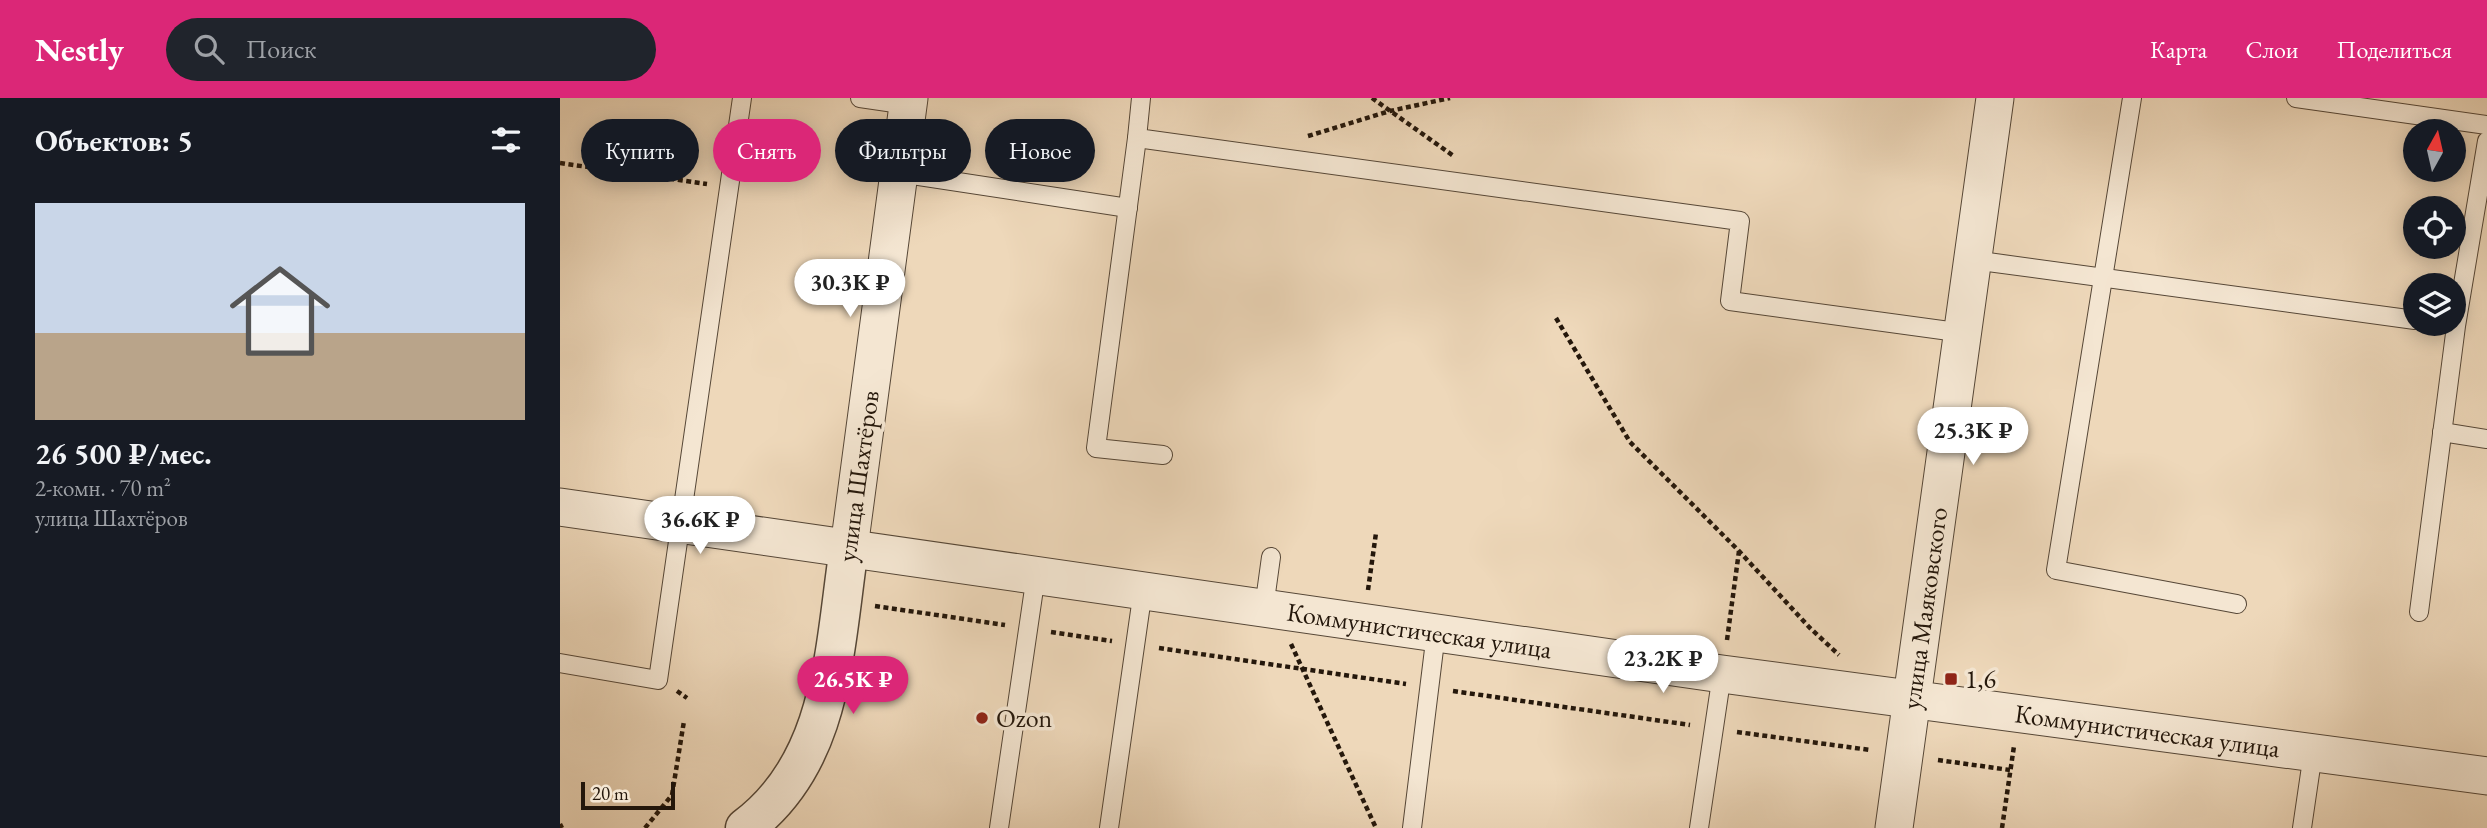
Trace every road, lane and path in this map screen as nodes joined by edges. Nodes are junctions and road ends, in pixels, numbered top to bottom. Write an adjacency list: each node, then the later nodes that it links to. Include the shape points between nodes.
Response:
1 (742, 98): 18 (lane)
2 (860, 98): 9 (lane)
3 (1141, 98): 12 (lane)
4 (1372, 98): 10 (path)
5 (1450, 98): 10 (path)
6 (1995, 98): 21 (street, улица Маяковского)
7 (2132, 98): 23 (lane)
8 (2296, 98): 11 (lane)
9 (908, 102)
10 (1390, 111): 13 (path); 19 (path)
11 (2487, 125)
12 (1136, 138): 19 (lane); 20 (lane)
13 (1301, 138)
14 (2487, 141): 22 (lane)
15 (560, 163): 18 (path)
16 (898, 182): 34 (street, улица Шахтёров)
17 (958, 182): 20 (lane)
18 (729, 187): 32 (lane)
19 (1498, 188): 26 (lane, via 1740,221 1730,301)
20 (1128, 208): 30 (lane, via 1096,447)
21 (1973, 260): 23 (lane); 26 (street, улица Маяковского)
22 (2460, 273)
23 (2103, 277): 25 (lane); 39 (lane, via 2056,570)
24 (1556, 318): 35 (path, via 1630,442)
25 (2403, 318)
26 (1964, 333): 47 (street, улица Маяковского)
27 (2448, 336): 28 (lane)
28 (2442, 432): 29 (lane); 41 (lane)
29 (2487, 439)
30 (1163, 455)
31 (560, 507): 32 (street, Коммунистическая улица)
32 (680, 524): 34 (street, Коммунистическая улица); 45 (lane, via 658,680)
33 (1376, 533): 42 (path)
34 (849, 548): 37 (street, Коммунистическая улица); 52 (street, улица Шахтёров, via 825,708 795,776)
35 (1739, 551): 44 (path); 46 (path)
36 (1271, 557): 40 (lane)
37 (1036, 575): 38 (street, Коммунистическая улица); 54 (lane)
38 (1143, 590): 40 (street, Коммунистическая улица); 55 (lane)
39 (2237, 604)
40 (1269, 609): 42 (street, Коммунистическая улица); 56 (path)
41 (2419, 612)
42 (1363, 622): 43 (street, Коммунистическая улица)
43 (1436, 633): 46 (street, Коммунистическая улица); 57 (lane)
44 (1841, 657)
45 (560, 663)
46 (1722, 674): 47 (street, Коммунистическая улица); 58 (lane)
47 (1910, 699): 48 (street, Коммунистическая улица); 59 (street, улица Маяковского)
48 (2019, 713): 50 (street, Коммунистическая улица); 60 (path)
49 (684, 721): 53 (path, via 672,795)
50 (2313, 753): 51 (street, Коммунистическая улица); 61 (lane)
51 (2487, 776)
52 (759, 824)
53 (645, 828)
54 (999, 828)
55 (1109, 828)
56 (1376, 828)
57 (1412, 828)
58 (1699, 828)
59 (1894, 828)
60 (2002, 828)
61 (2302, 828)

